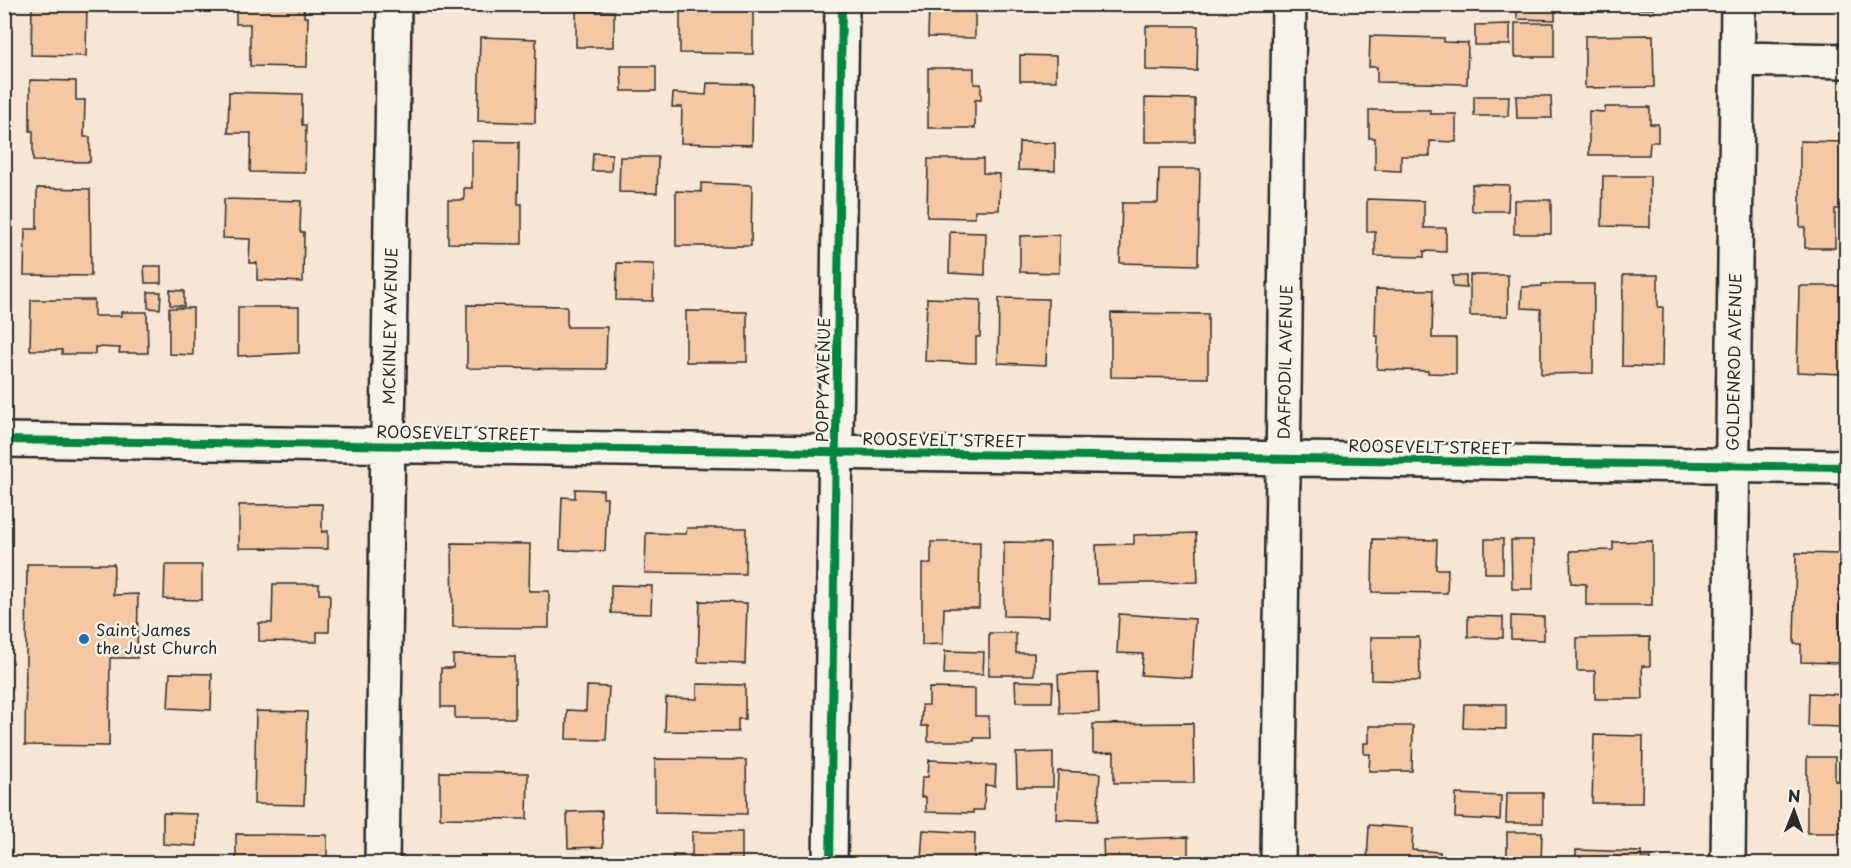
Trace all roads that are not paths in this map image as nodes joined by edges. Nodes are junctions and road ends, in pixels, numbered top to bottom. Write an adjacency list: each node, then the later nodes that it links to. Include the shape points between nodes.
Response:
1 (394, 4): 8 (street, MCKINLEY AVENUE)
2 (842, 4): 9 (street, POPPY AVENUE)
3 (1289, 4): 10 (street, DAFFODIL AVENUE)
4 (1738, 4): 5 (street, GOLDENROD AVENUE)
5 (1738, 59): 6 (street); 11 (street, GOLDENROD AVENUE)
6 (1846, 61)
7 (4, 440): 8 (street, ROOSEVELT STREET)
8 (389, 445): 9 (street, ROOSEVELT STREET); 13 (street, MCKINLEY AVENUE)
9 (836, 452): 10 (street, ROOSEVELT STREET); 14 (street, POPPY AVENUE)
10 (1284, 459): 11 (street, ROOSEVELT STREET); 15 (street, DAFFODIL AVENUE)
11 (1732, 465): 12 (street, ROOSEVELT STREET); 16 (street, GOLDENROD AVENUE)
12 (1846, 467)
13 (382, 864)
14 (830, 864)
15 (1278, 864)
16 (1728, 864)

